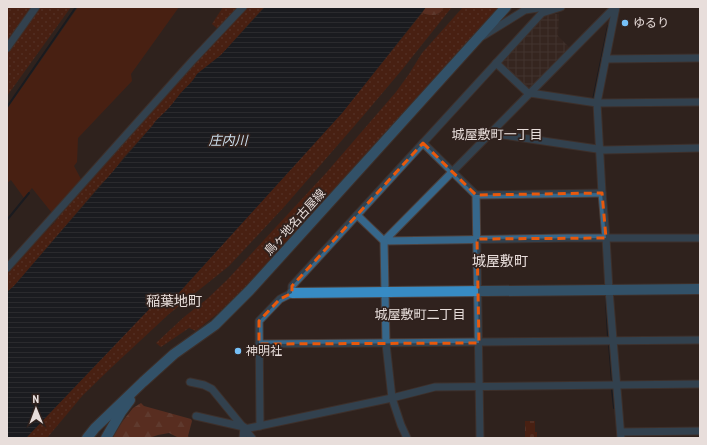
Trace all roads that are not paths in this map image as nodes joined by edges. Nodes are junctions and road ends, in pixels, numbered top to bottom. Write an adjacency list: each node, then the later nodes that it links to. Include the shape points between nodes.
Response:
1 (36, 7): 8 (street)
2 (243, 7): 27 (street)
3 (506, 7): 7 (main road, 鳥ヶ地名古屋線)
4 (545, 7): 7 (street, via 525,10)
5 (561, 7): 11 (street, via 542,13)
6 (616, 7): 10 (street); 12 (street)
7 (475, 42): 38 (main road, 鳥ヶ地名古屋線, via 216,325 174,354)
8 (7, 48)
9 (700, 58): 10 (street)
10 (606, 59): 14 (street)
11 (496, 63): 12 (street); 16 (street)
12 (530, 93): 14 (street); 15 (street)
13 (700, 102): 14 (street)
14 (596, 103): 18 (street)
15 (490, 133): 18 (street); 19 (street)
16 (423, 143): 19 (street); 22 (street)
17 (700, 148): 18 (street)
18 (599, 150): 20 (street)
19 (453, 172): 21 (street); 26 (street)
20 (602, 193): 21 (street); 23 (street)
21 (476, 195): 25 (street)
22 (357, 215): 26 (street); 32 (street, via 292,286)
23 (606, 238): 24 (street); 25 (street); 29 (street)
24 (700, 238)
25 (477, 239): 26 (street); 31 (street)
26 (384, 241): 30 (street)
27 (7, 268)
28 (700, 289): 29 (main road)
29 (609, 290): 31 (main road); 34 (street)
30 (385, 292): 31 (main road); 32 (main road); 37 (street)
31 (478, 292): 35 (street)
32 (292, 293): 36 (street, via 280,299 259,321)
33 (700, 340): 34 (street)
34 (613, 341): 35 (street); 41 (street)
35 (479, 343): 37 (street); 42 (street)
36 (259, 344): 37 (street); 45 (street)
37 (386, 344): 43 (street)
38 (143, 382): 49 (main road, 鳥ヶ地名古屋線, via 106,416); 50 (main road)
39 (190, 382): 46 (street, via 212,390)
40 (700, 384): 41 (street)
41 (617, 385): 42 (street); 48 (street)
42 (479, 386): 43 (street, via 435,387); 54 (street)
43 (392, 398): 45 (street); 53 (street)
44 (196, 416): 46 (street)
45 (260, 426): 46 (street)
46 (245, 428): 51 (street); 52 (street)
47 (700, 431): 48 (street)
48 (621, 435)
49 (87, 438)
50 (106, 438)
51 (243, 438)
52 (252, 438)
53 (407, 438)
54 (480, 438)

